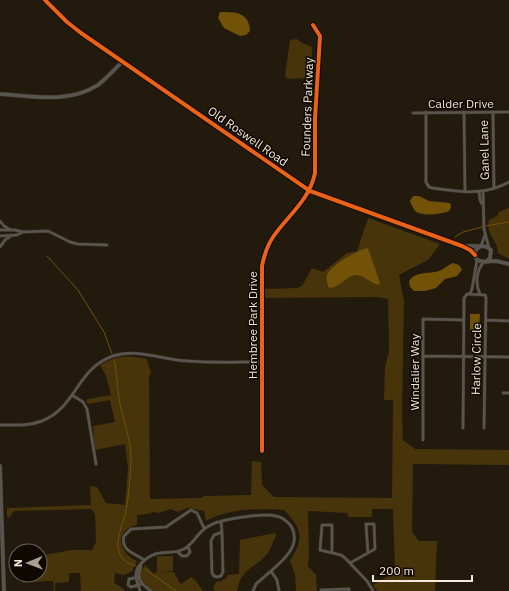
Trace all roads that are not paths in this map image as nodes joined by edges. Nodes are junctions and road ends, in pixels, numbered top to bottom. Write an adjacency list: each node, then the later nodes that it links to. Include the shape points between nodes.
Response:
1 (46, 0): 3 (street, Old Roswell Road, via 72,25)
2 (313, 25): 12 (street, Founders Parkway, via 320,36 315,173)
3 (123, 61): 4 (street, via 98,84 74,95 54,98); 12 (street, Old Roswell Road)
4 (0, 94)
5 (413, 112): 6 (street, Calder Drive)
6 (426, 112): 7 (street, Calder Drive); 13 (street, via 427,186)
7 (464, 112): 8 (street, Calder Drive); 13 (street)
8 (493, 112): 9 (street, Calder Drive); 11 (street, Ganel Lane)
9 (509, 112)
10 (509, 182): 11 (street)
11 (494, 188): 14 (street)
12 (310, 190): 23 (street, Old Roswell Road); 42 (street, Hembree Park Drive, via 274,237 264,258 261,276)
13 (465, 192): 14 (street)
14 (481, 192): 19 (street)
15 (0, 221): 17 (street)
16 (0, 230): 17 (street)
17 (11, 230): 18 (street)
18 (23, 232): 21 (street); 22 (street, via 48,231 78,244)
19 (485, 235): 24 (street); 26 (street)
20 (0, 236): 21 (street)
21 (12, 236): 25 (street)
22 (107, 245)
23 (462, 246): 24 (street, Old Roswell Road); 28 (street, Old Roswell Road)
24 (480, 246): 26 (street, Old Roswell Road); 28 (street, via 476,249)
25 (0, 247)
26 (489, 248): 27 (street)
27 (491, 253): 30 (street); 31 (street)
28 (475, 255): 29 (street)
29 (477, 260): 30 (street); 33 (street, Harlow Circle)
30 (485, 262): 31 (street); 34 (street, Harlow Circle, via 479,268 478,274 477,288)
31 (501, 262): 32 (street)
32 (509, 264)
33 (470, 294): 34 (street); 35 (street, Harlow Circle, via 464,298)
34 (480, 294): 36 (street, Harlow Circle, via 486,298)
35 (464, 320): 38 (street, Windalier Way, via 423,319); 39 (street, Harlow Circle)
36 (486, 320): 37 (street); 40 (street, Harlow Circle)
37 (509, 321)
38 (423, 356): 39 (street); 49 (street, Windalier Way)
39 (464, 356): 40 (street); 47 (street, Harlow Circle)
40 (485, 357): 41 (street); 48 (street, Harlow Circle)
41 (509, 357)
42 (261, 362): 45 (street, via 190,362 121,354 106,359 92,368); 50 (street, Hembree Park Drive)
43 (502, 393): 44 (street)
44 (509, 393)
45 (72, 395): 46 (street, via 59,410 43,420 26,425); 51 (street, via 87,409)
46 (0, 425)
47 (463, 428)
48 (484, 428)
49 (423, 440)
50 (262, 450)
51 (96, 464)
52 (0, 466): 66 (street)
53 (221, 521): 54 (street); 55 (street); 62 (street, via 271,515 288,522 294,533 293,546 285,559)
54 (204, 528): 56 (street); 60 (street, via 197,513 191,510 166,528 131,529 124,536 124,544 127,550)
55 (222, 532): 55 (street, via 223,572 222,576 217,578 212,573 210,541 214,535)
56 (188, 546): 57 (street); 57 (street, via 190,552 187,556 182,556)
57 (178, 552): 60 (street, via 156,553)
58 (332, 553): 58 (street, via 320,550 322,525 332,525); 61 (street, via 340,555)
59 (368, 554): 59 (street, via 375,549 374,524 366,524); 61 (street)
60 (144, 560): 63 (street)
61 (350, 563): 73 (street)
62 (271, 571): 69 (street, via 256,584); 70 (street, via 277,580)
63 (137, 577): 64 (street); 65 (street); 65 (street, via 129,579 128,583 130,587)
64 (142, 584): 65 (street); 68 (street)
65 (138, 586): 67 (street)
66 (4, 591)
67 (140, 591)
68 (151, 591)
69 (253, 591)
70 (279, 591)
71 (321, 591): 72 (street)
72 (349, 591)
73 (373, 591)

